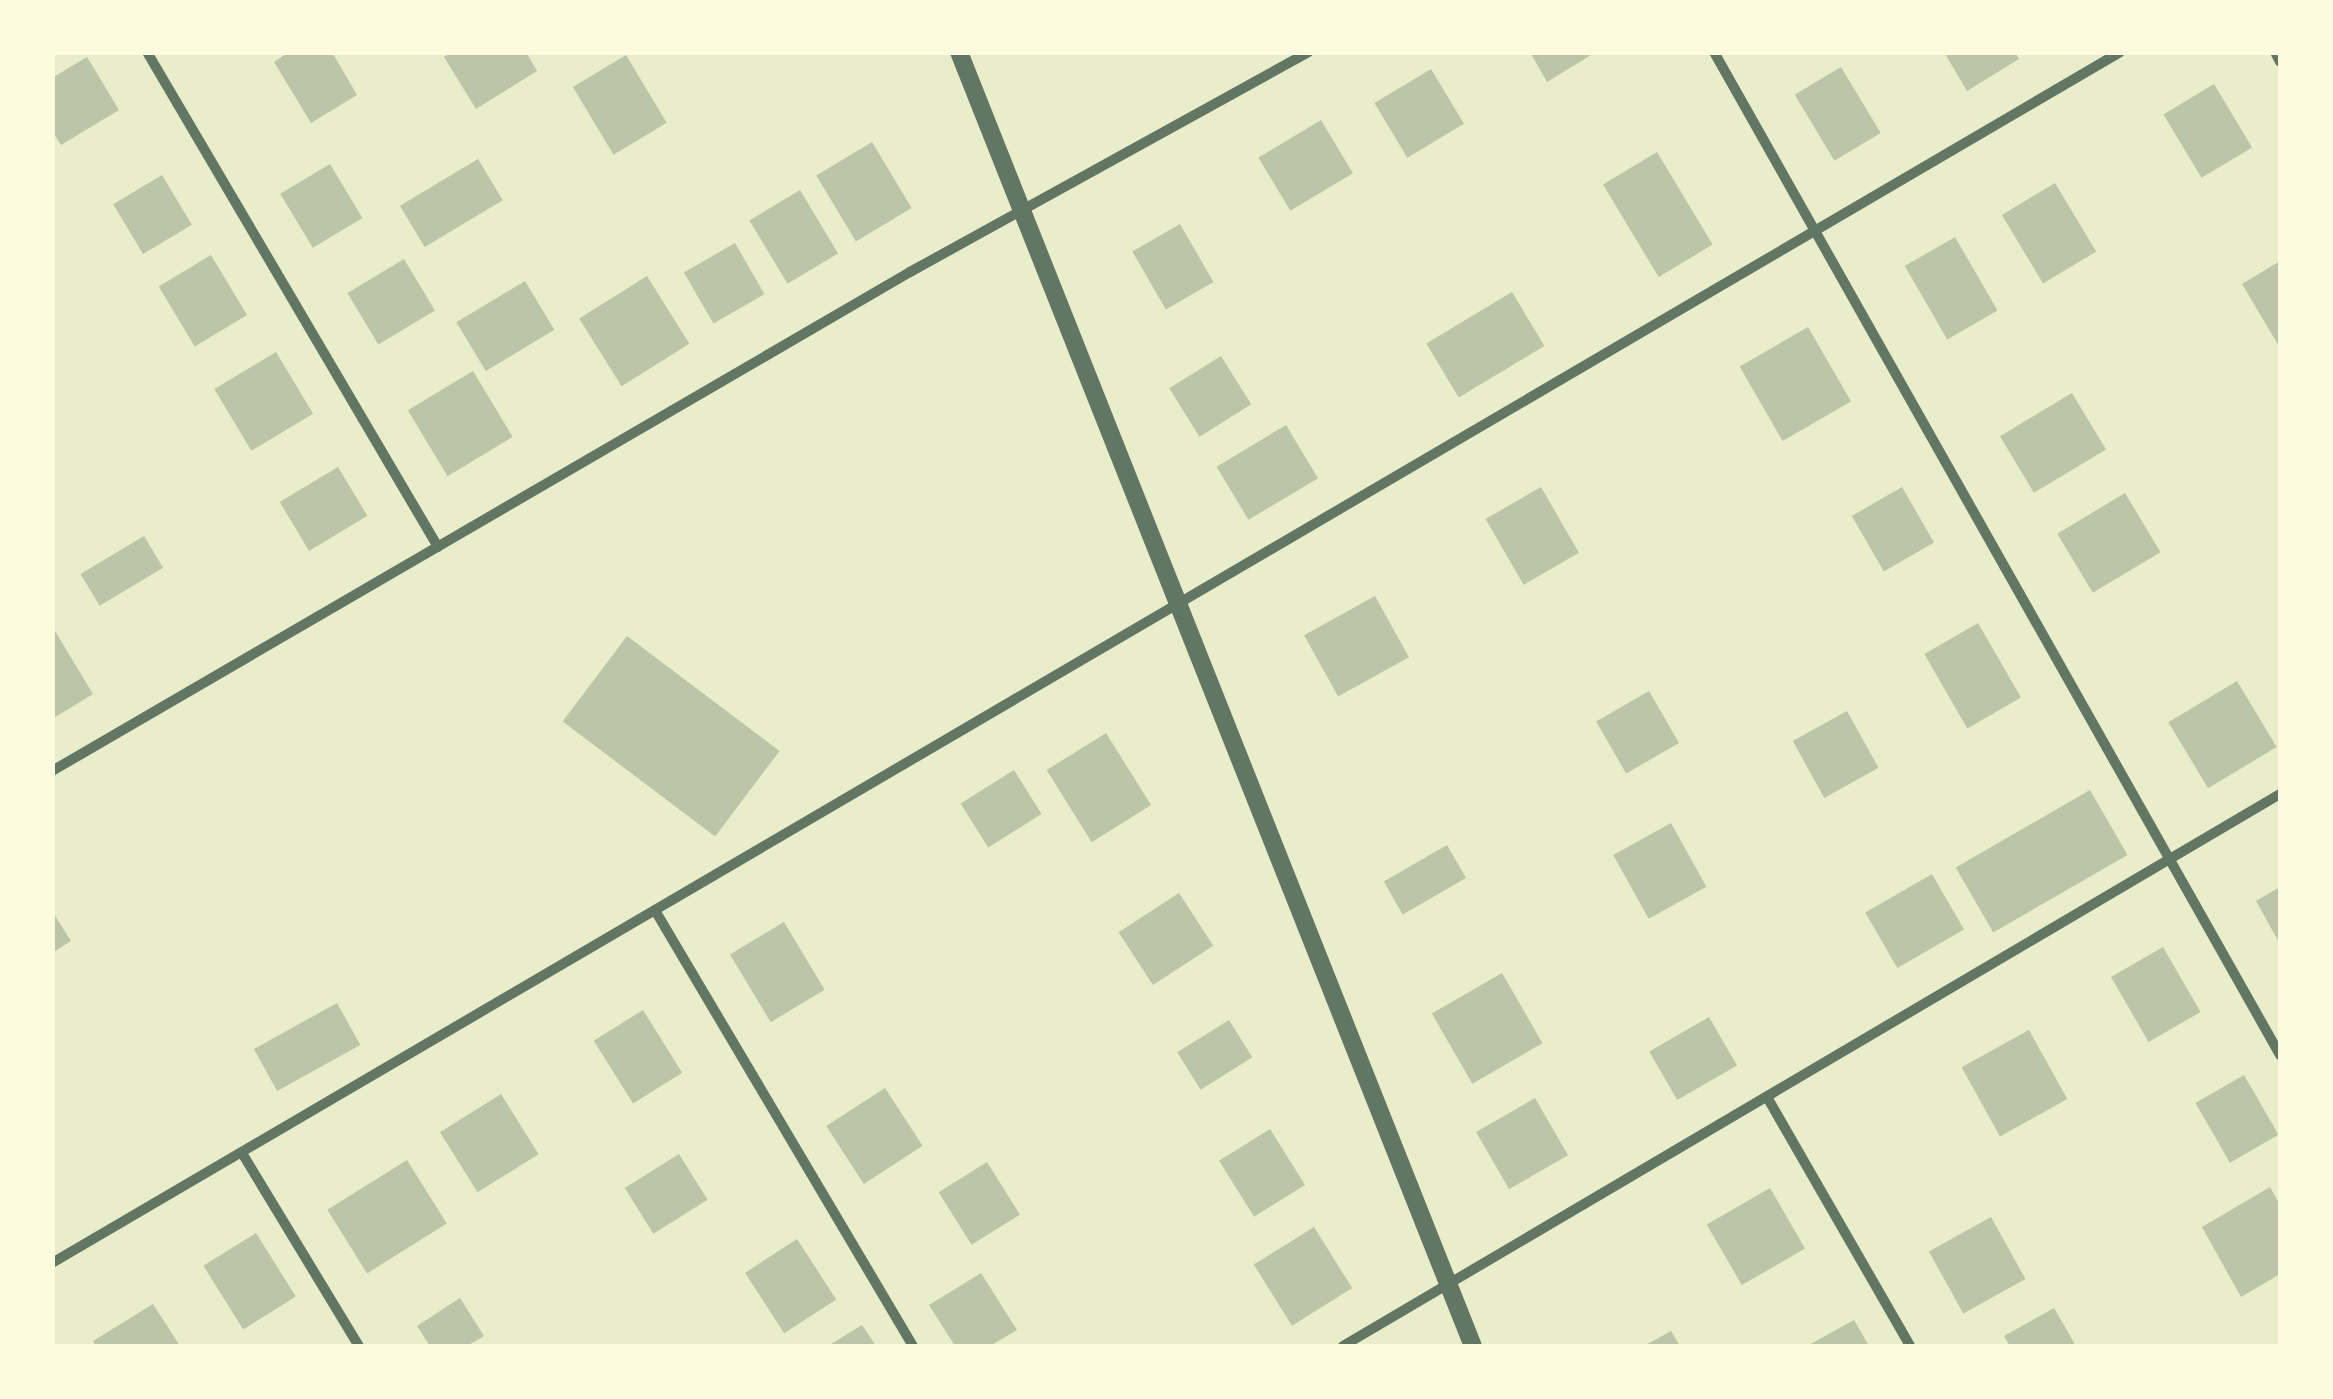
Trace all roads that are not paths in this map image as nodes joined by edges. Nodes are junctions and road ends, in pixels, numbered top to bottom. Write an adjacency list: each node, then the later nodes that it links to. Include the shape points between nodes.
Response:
1 (147, 52): 10 (street)
2 (959, 52): 8 (street)
3 (1308, 52): 8 (street)
4 (1714, 52): 9 (street)
5 (2120, 52): 9 (street)
6 (2275, 52): 7 (street)
7 (2280, 62)
8 (1024, 214): 10 (street, via 910,272); 11 (street)
9 (1816, 232): 11 (street); 14 (street)
10 (438, 548): 12 (street)
11 (1180, 608): 15 (street); 20 (street)
12 (52, 771)
13 (2280, 794): 14 (street)
14 (2166, 861): 16 (street); 17 (street)
15 (656, 912): 18 (street); 22 (street)
16 (2280, 1054)
17 (1767, 1097): 20 (street); 25 (street)
18 (242, 1153): 19 (street); 21 (street)
19 (52, 1263)
20 (1449, 1284): 23 (street); 24 (street)
21 (359, 1346)
22 (913, 1346)
23 (1342, 1346)
24 (1474, 1346)
25 (1910, 1346)

